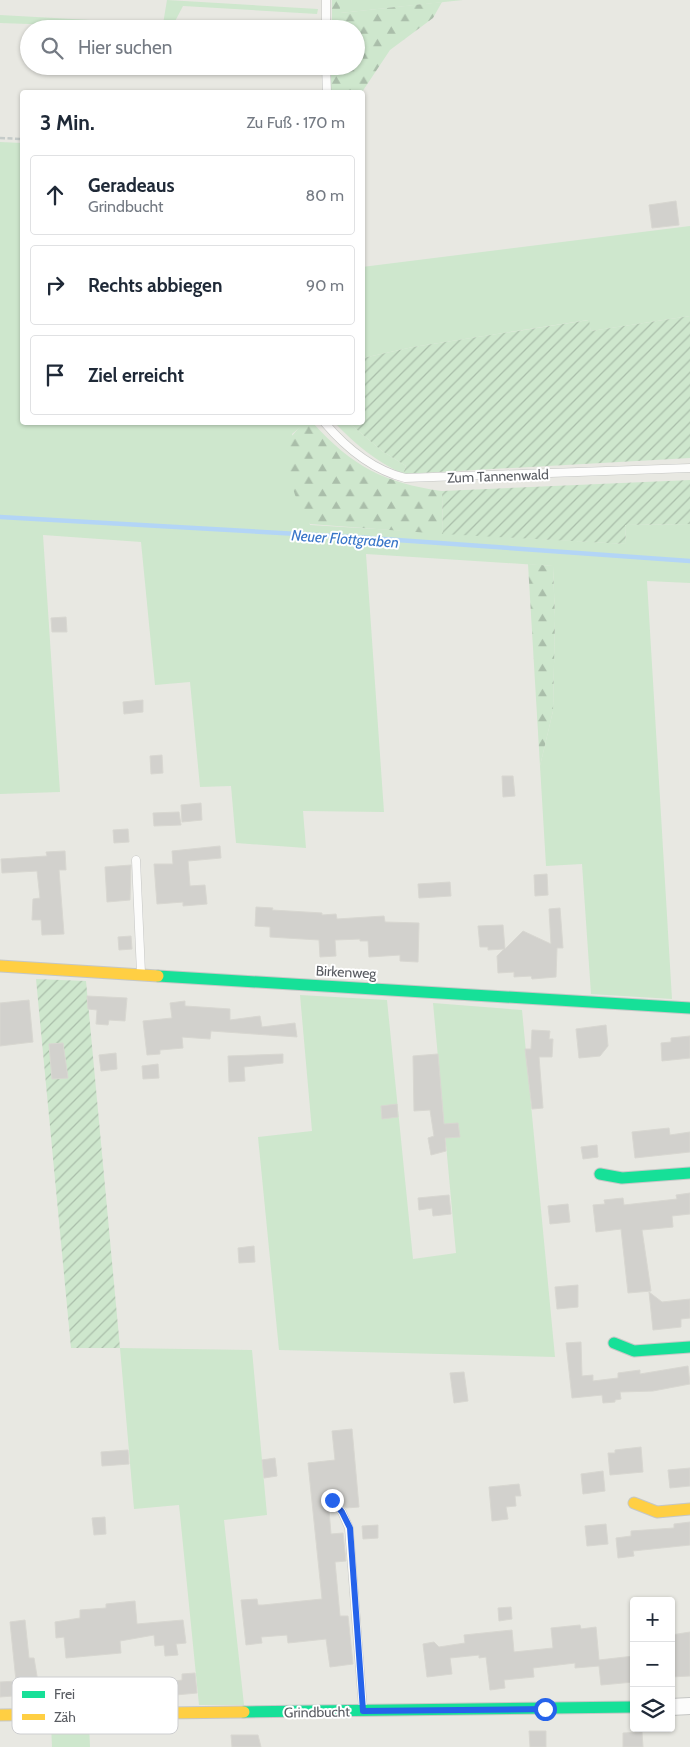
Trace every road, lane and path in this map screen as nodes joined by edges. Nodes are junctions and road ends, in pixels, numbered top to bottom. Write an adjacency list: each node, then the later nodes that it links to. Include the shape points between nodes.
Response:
1 (326, 0): 2 (lane)
2 (326, 20)
3 (326, 75): 4 (lane)
4 (327, 90)
5 (0, 138): 6 (path)
6 (20, 139)
7 (327, 425): 8 (lane, Zum Tannenwald, via 361,457 384,472 405,478)
8 (690, 468)
9 (136, 860): 11 (lane)
10 (0, 966): 11 (street, Birkenweg)
11 (142, 975): 12 (street, Birkenweg)
12 (690, 1008)
13 (690, 1173): 14 (street, via 622,1178)
14 (600, 1174)
15 (614, 1343): 16 (street, via 634,1351)
16 (690, 1347)
17 (332, 1500): 23 (lane, via 350,1528)
18 (634, 1503): 19 (street, via 657,1512)
19 (690, 1509)
20 (675, 1706): 21 (street)
21 (690, 1706)
22 (630, 1707): 23 (street, Grindbucht)
23 (363, 1711): 24 (street, Grindbucht)
24 (178, 1713)

